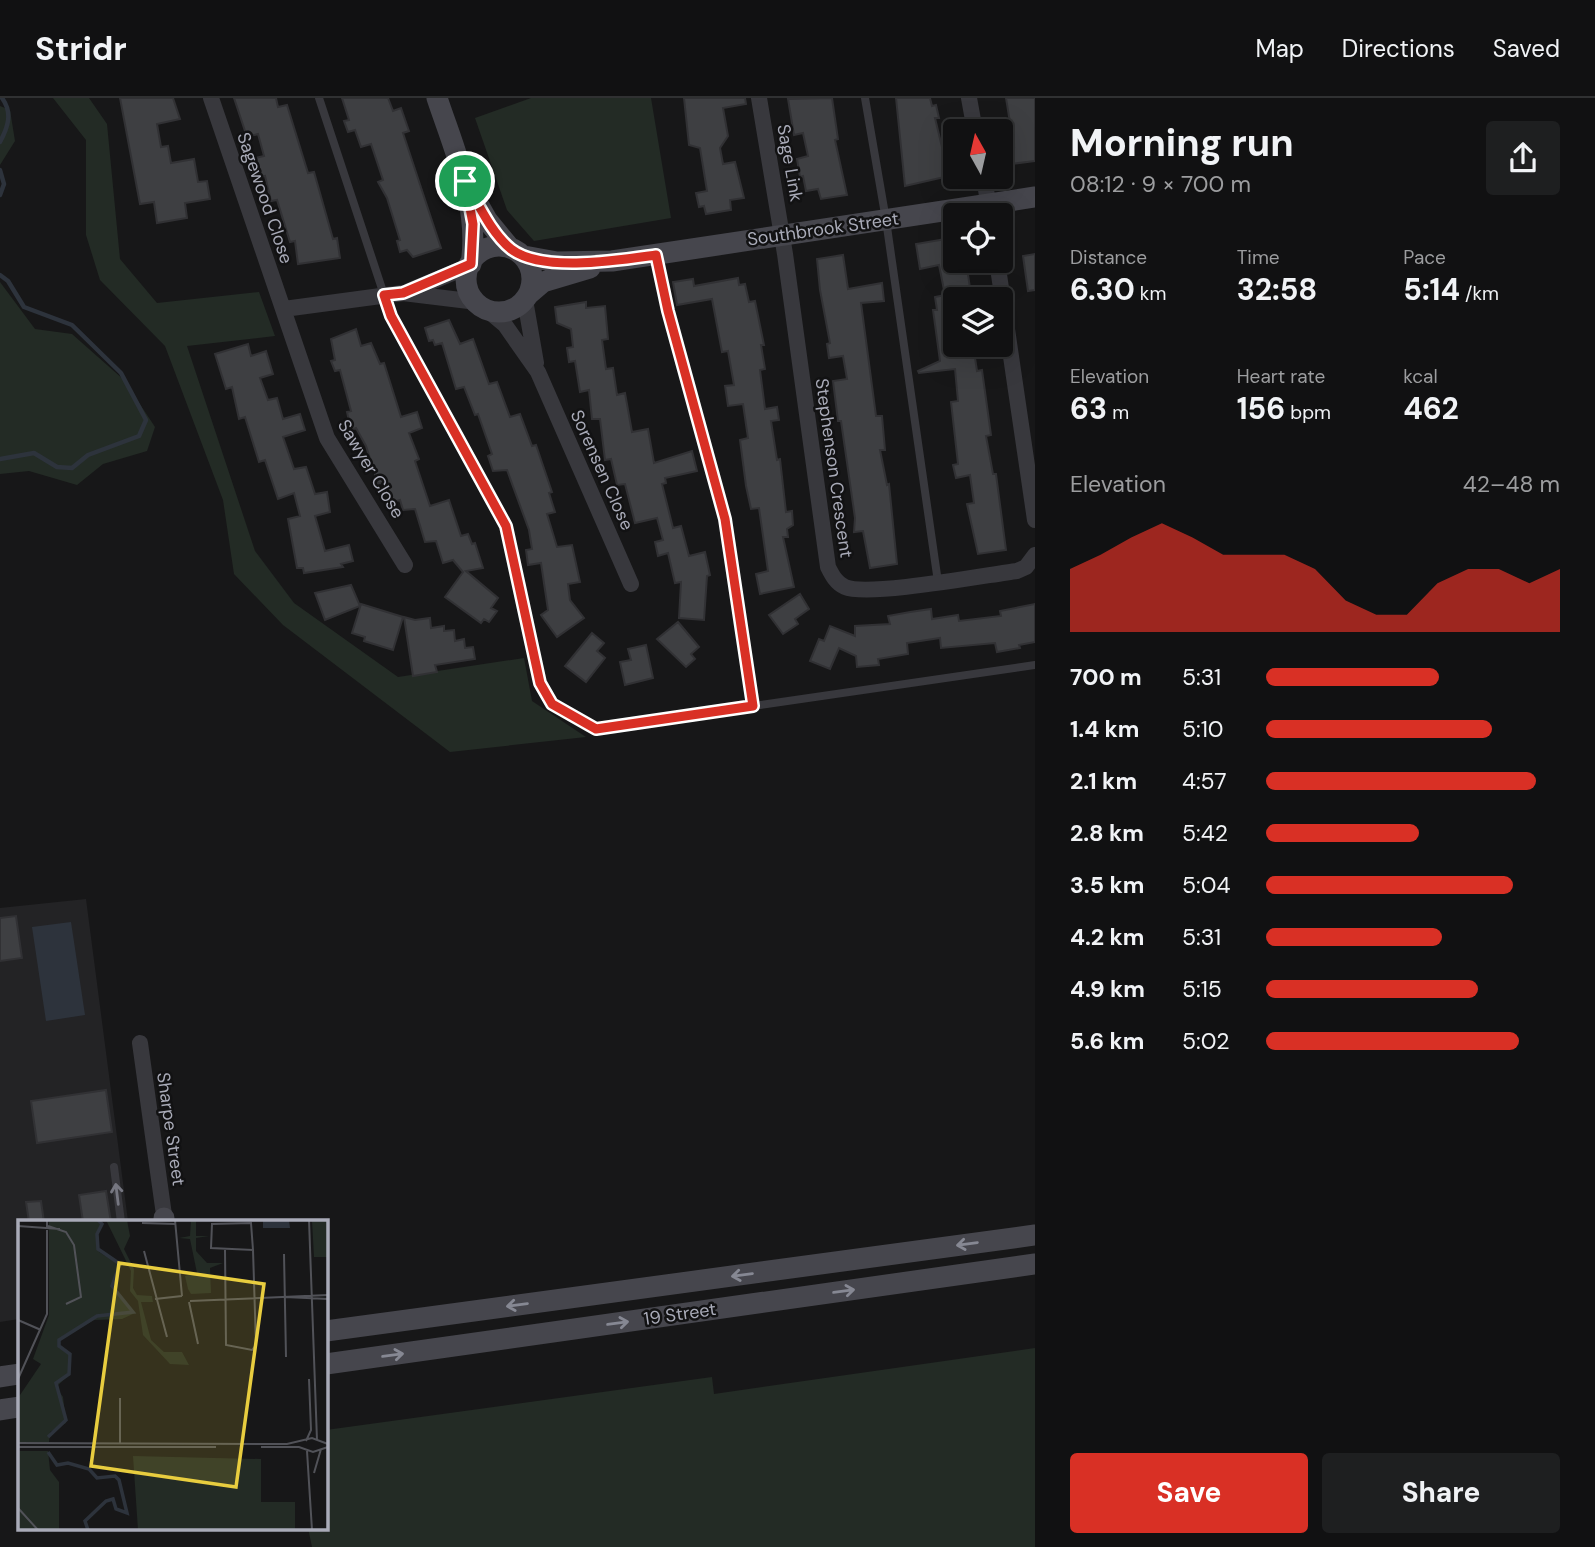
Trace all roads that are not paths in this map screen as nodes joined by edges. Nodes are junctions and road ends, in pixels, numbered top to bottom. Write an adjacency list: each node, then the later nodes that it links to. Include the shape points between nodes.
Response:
1 (211, 98): 23 (street, Sagewood Close)
2 (319, 98): 20 (lane)
3 (437, 98): 8 (main road)
4 (759, 98): 13 (street, Sage Link)
5 (865, 98): 12 (lane)
6 (969, 98): 7 (street)
7 (973, 119)
8 (465, 181): 14 (main road, via 487,219); 17 (main road, via 473,224)
9 (1035, 197): 10 (main road, Southbrook Street)
10 (1013, 203)
11 (943, 214): 12 (main road, Southbrook Street)
12 (886, 220): 13 (main road, Southbrook Street); 28 (lane)
13 (782, 235): 15 (main road, Southbrook Street); 28 (street, Stephenson Crescent, via 828,567 834,579 859,590)
14 (517, 252): 16 (main road, Southbrook Street, via 557,262); 17 (main road, via 498,246 483,250); 21 (main road, via 532,274)
15 (656, 255): 16 (main road, Southbrook Street); 31 (lane, via 725,519)
16 (612, 261): 21 (main road, Southbrook Street, via 543,282)
17 (470, 265): 19 (street); 22 (main road, via 466,282)
18 (999, 273): 25 (street)
19 (403, 293): 20 (street); 22 (street)
20 (384, 295): 23 (street); 31 (lane, via 391,316 506,526 540,683 552,704 596,729)
21 (527, 297): 22 (main road, via 509,310); 24 (street, Sorensen Close)
22 (482, 306): 24 (street, Sorensen Close, via 505,325)
23 (284, 309): 27 (street, Sawyer Close, via 327,438)
24 (538, 372): 29 (street, Sorensen Close)
25 (1035, 520)
26 (1035, 555): 28 (street, Stephenson Crescent, via 1017,570)
27 (405, 565)
28 (938, 582)
29 (631, 584)
30 (1035, 665): 31 (lane)
31 (753, 706)
32 (140, 1042): 35 (street, Sharpe Street)
33 (114, 1167): 34 (lane, one-way to 33)
34 (121, 1220)
35 (164, 1220)
36 (1035, 1235): 38 (main road, 19 Street, one-way to 38)
37 (1035, 1264): 39 (main road, 19 Street, one-way to 37)
38 (327, 1332)
39 (327, 1364)
40 (18, 1374): 41 (main road)
41 (0, 1377)
42 (18, 1407): 43 (main road)
43 (0, 1410)

